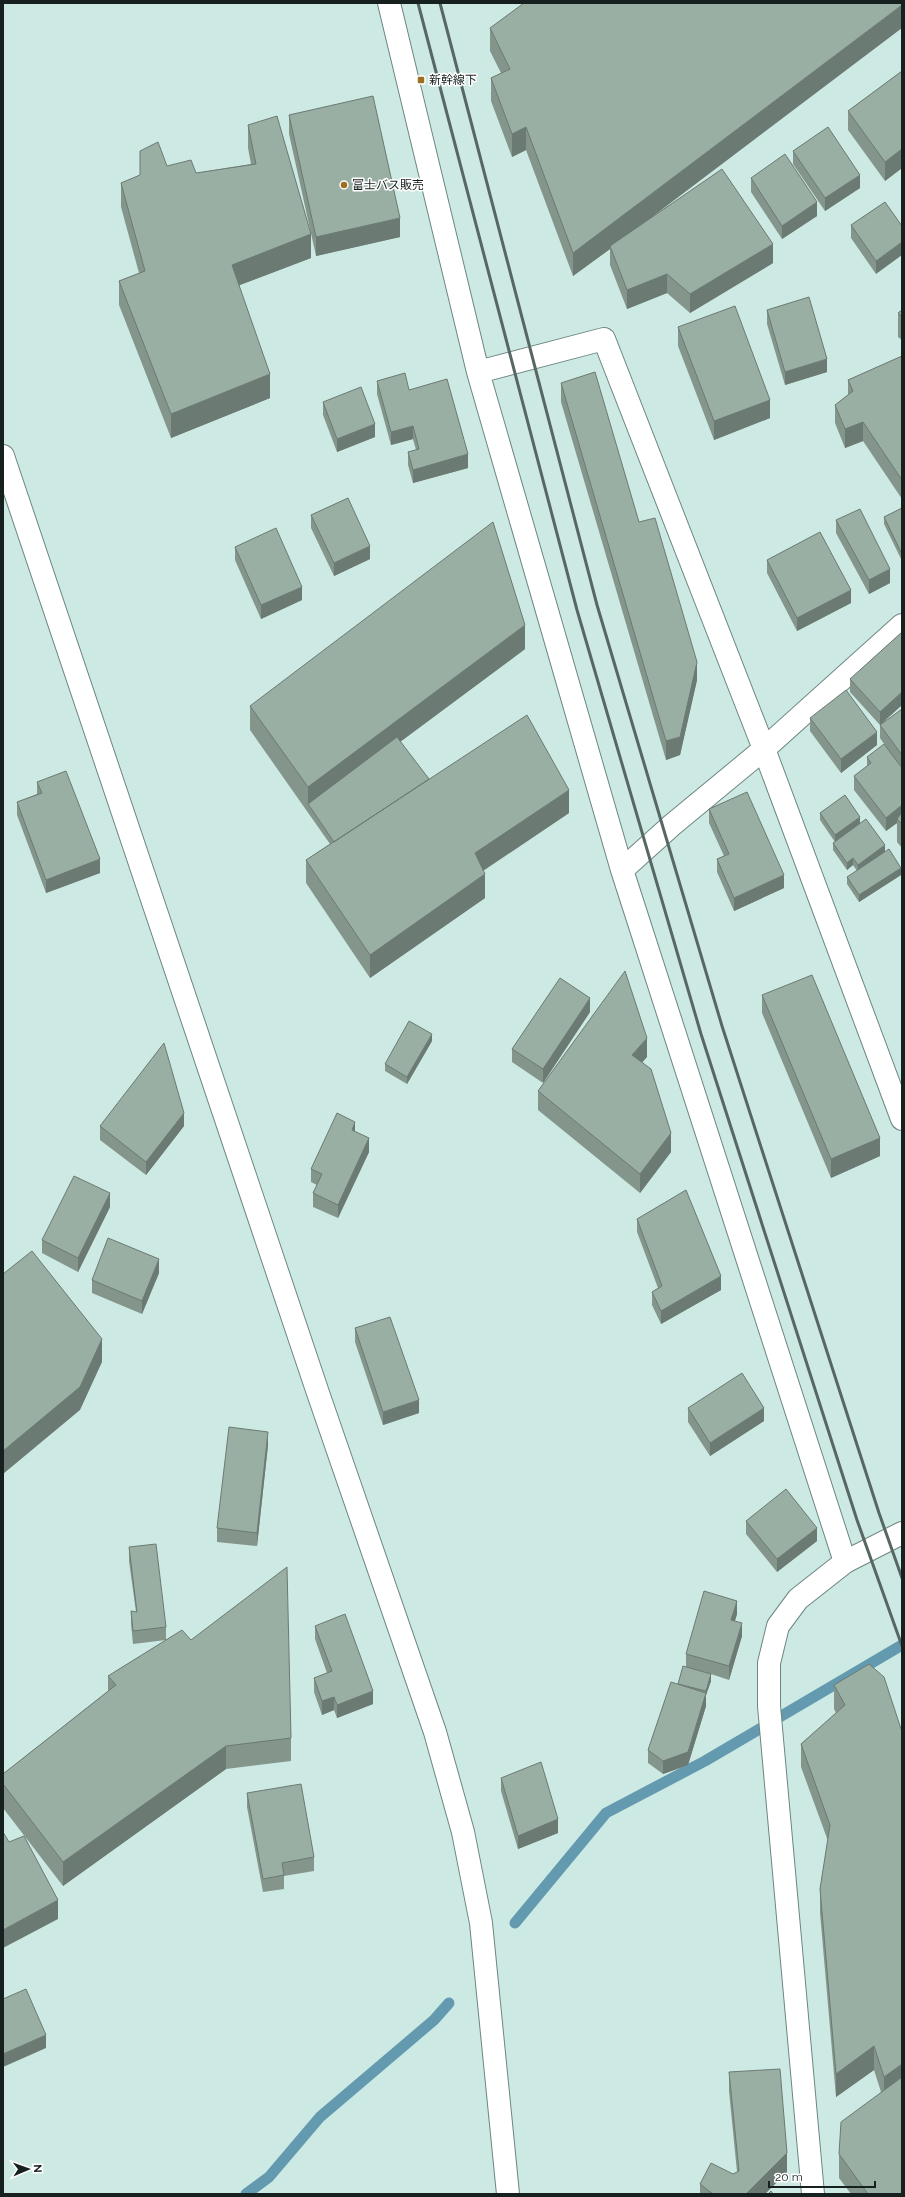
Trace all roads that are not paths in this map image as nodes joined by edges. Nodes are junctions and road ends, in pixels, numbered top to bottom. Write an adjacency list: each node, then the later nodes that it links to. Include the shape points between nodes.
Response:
1 (389, 3): 2 (street)
2 (478, 372): 5 (street, via 604,339); 6 (street)
3 (3, 456): 10 (street, via 318,1393 435,1732 463,1832 481,1923)
4 (902, 625): 5 (street)
5 (764, 749): 6 (street); 7 (street)
6 (622, 870): 9 (street)
7 (902, 1120)
8 (902, 1533): 9 (street)
9 (845, 1562): 11 (street, via 798,1599 778,1626 768,1663 769,1706)
10 (508, 2194)
11 (813, 2194)

